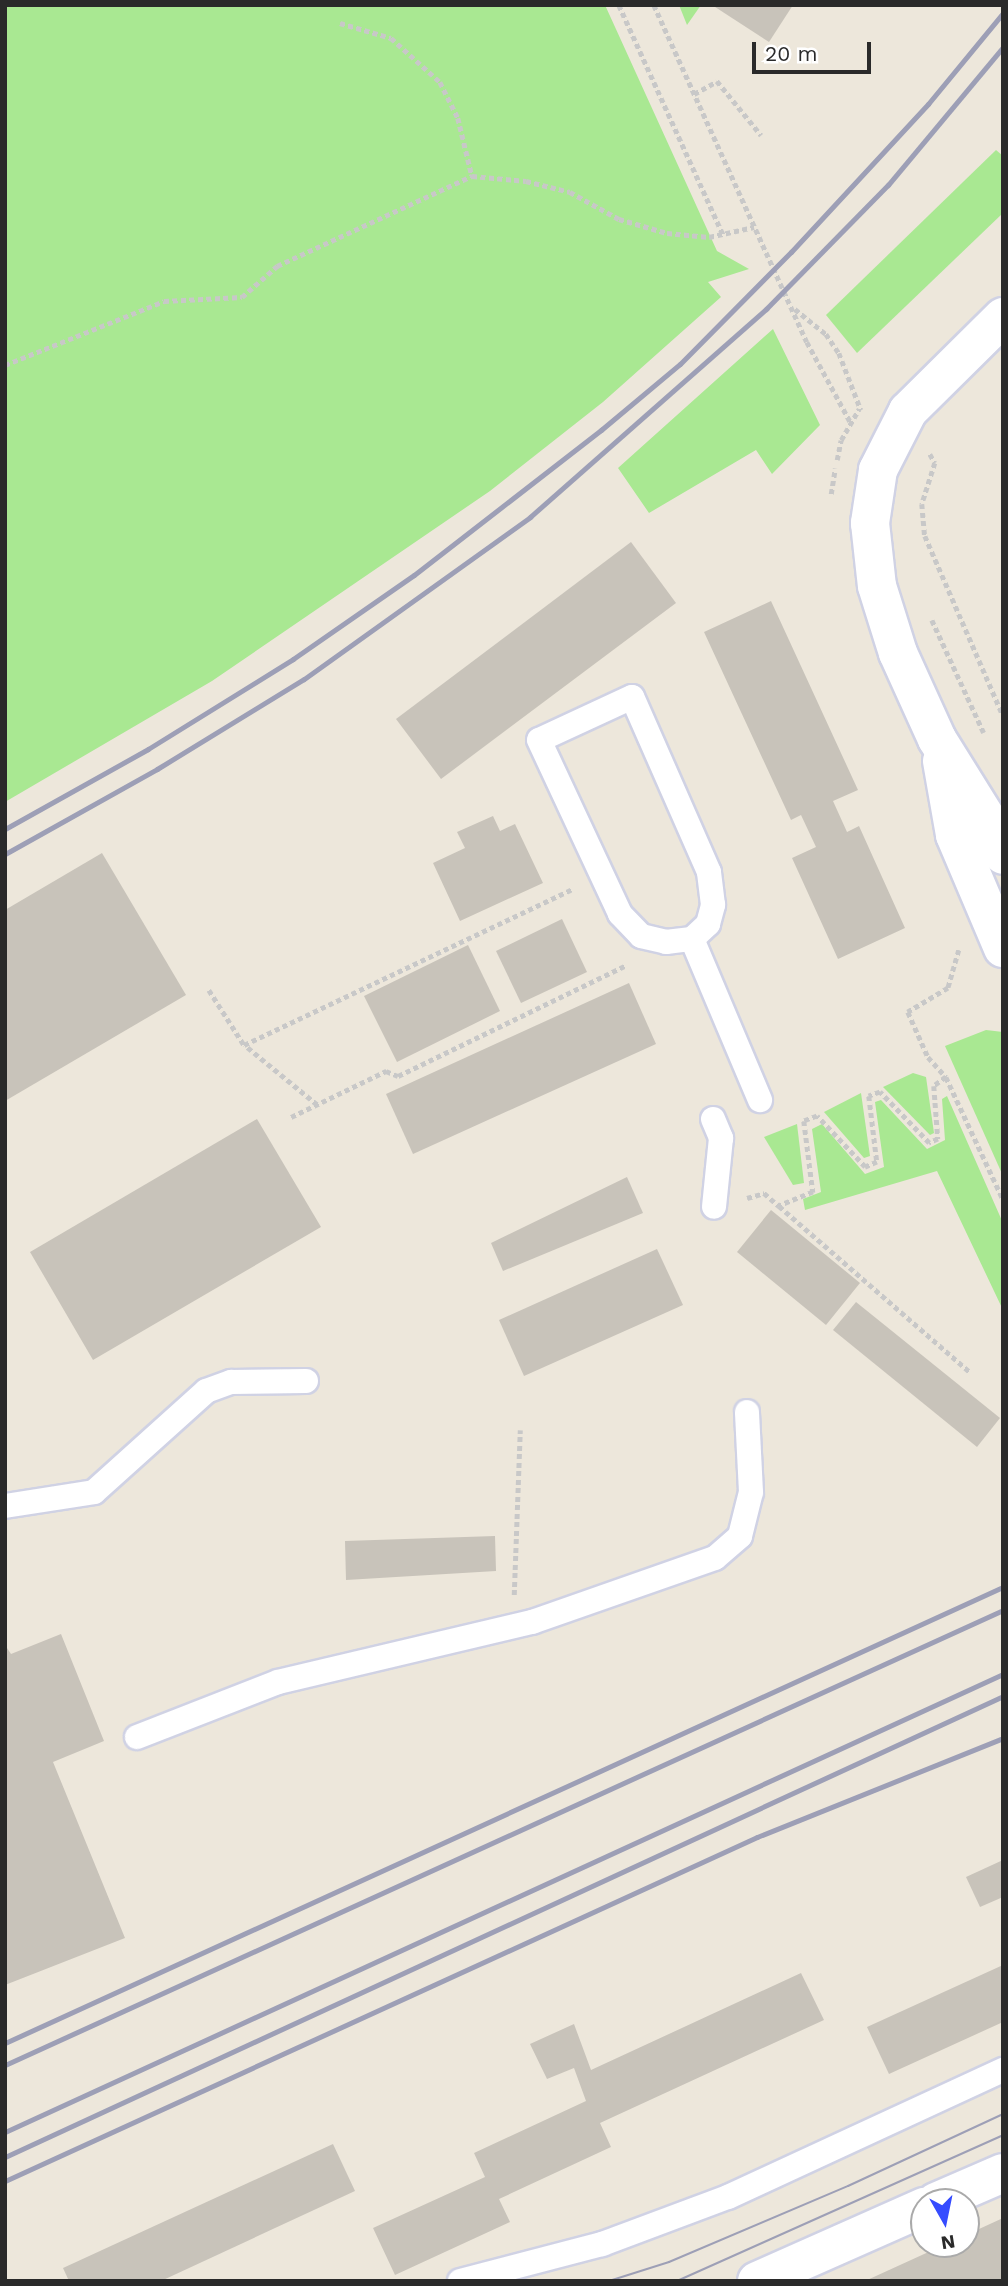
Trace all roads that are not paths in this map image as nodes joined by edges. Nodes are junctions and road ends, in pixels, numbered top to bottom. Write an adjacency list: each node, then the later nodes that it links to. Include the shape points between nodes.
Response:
1 (1003, 317): 2 (street, via 925,391 892,438 878,470 870,523 877,586 898,653)
2 (937, 739): 3 (street, via 988,821); 4 (street, via 956,835)
3 (1003, 855)
4 (990, 886): 6 (street)
5 (692, 939): 5 (lane, via 708,924 713,905 709,872 632,697 539,740 620,914 641,936 666,943); 7 (lane)
6 (1003, 948)
7 (760, 1100)
8 (713, 1119): 9 (lane, via 721,1138)
9 (714, 1207)
10 (306, 1381): 12 (lane, via 231,1382 206,1391 94,1492)
11 (747, 1412): 13 (lane, via 751,1492 740,1536 729,1549 621,1593 513,1627 278,1682)
12 (5, 1506)
13 (136, 1737)
14 (1003, 2070): 18 (lane, via 728,2197 602,2244)
15 (1003, 2173): 16 (street)
16 (968, 2188)
17 (910, 2213): 19 (street)
18 (460, 2281)
19 (757, 2281)

